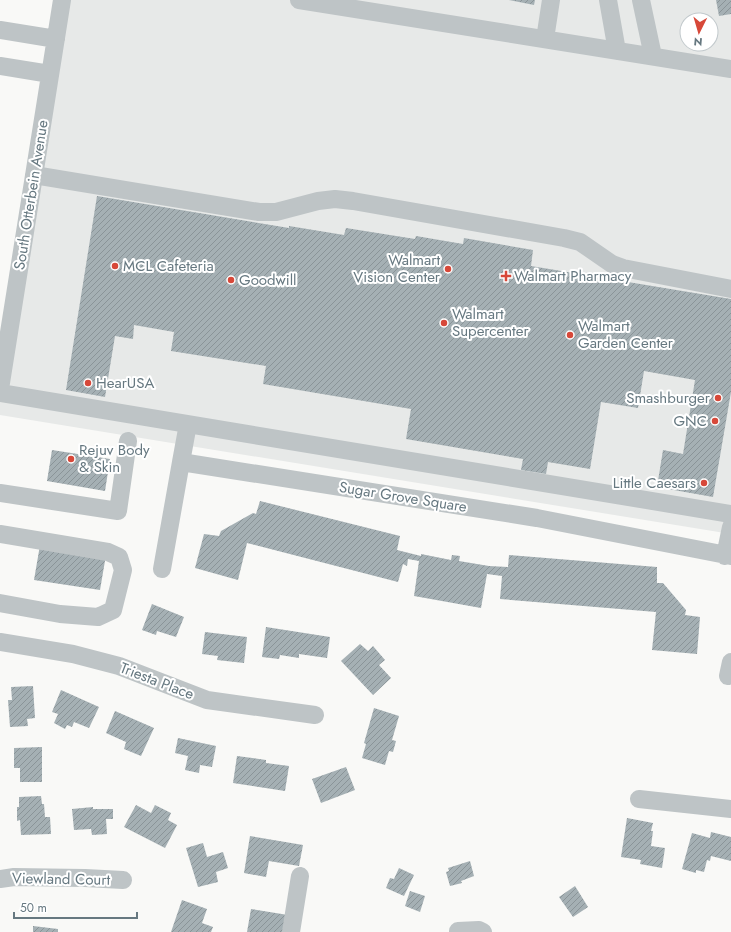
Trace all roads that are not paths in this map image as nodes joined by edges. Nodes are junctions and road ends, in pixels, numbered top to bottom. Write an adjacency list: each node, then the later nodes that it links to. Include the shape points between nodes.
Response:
1 (300, 0): 8 (street)
2 (551, 0): 8 (street)
3 (608, 0): 9 (street)
4 (641, 0): 10 (street)
5 (63, 4): 7 (street, South Otterbein Avenue)
6 (0, 30): 7 (street)
7 (56, 39): 13 (street, South Otterbein Avenue)
8 (545, 39): 9 (street)
9 (617, 50): 10 (street)
10 (653, 56): 12 (street)
11 (0, 66): 13 (street)
12 (731, 69)
13 (50, 74): 14 (street, South Otterbein Avenue)
14 (34, 175): 15 (street, via 259,212 276,212 335,199 354,201 564,238 580,242 612,264 623,268); 16 (street, South Otterbein Avenue)
15 (731, 288)
16 (0, 389)
17 (0, 392): 18 (street)
18 (188, 424): 20 (street); 22 (street)
19 (128, 441): 21 (street, via 118,511)
20 (181, 462): 25 (street, Sugar Grove Square, via 537,518); 26 (street)
21 (0, 493)
22 (731, 514)
23 (731, 527): 25 (street)
24 (0, 534): 27 (street, via 108,552 119,557 123,570 113,610 98,617 60,614)
25 (728, 556)
26 (162, 569)
27 (0, 603)
28 (0, 642): 29 (street, Triesta Place, via 73,654 119,666 207,700)
29 (315, 715)
30 (639, 799): 31 (street)
31 (731, 809)
32 (300, 876): 36 (street)
33 (0, 879): 34 (street, Viewland Court, via 14,877)
34 (123, 880)
35 (458, 930): 37 (street)
36 (291, 932)
37 (483, 932)

